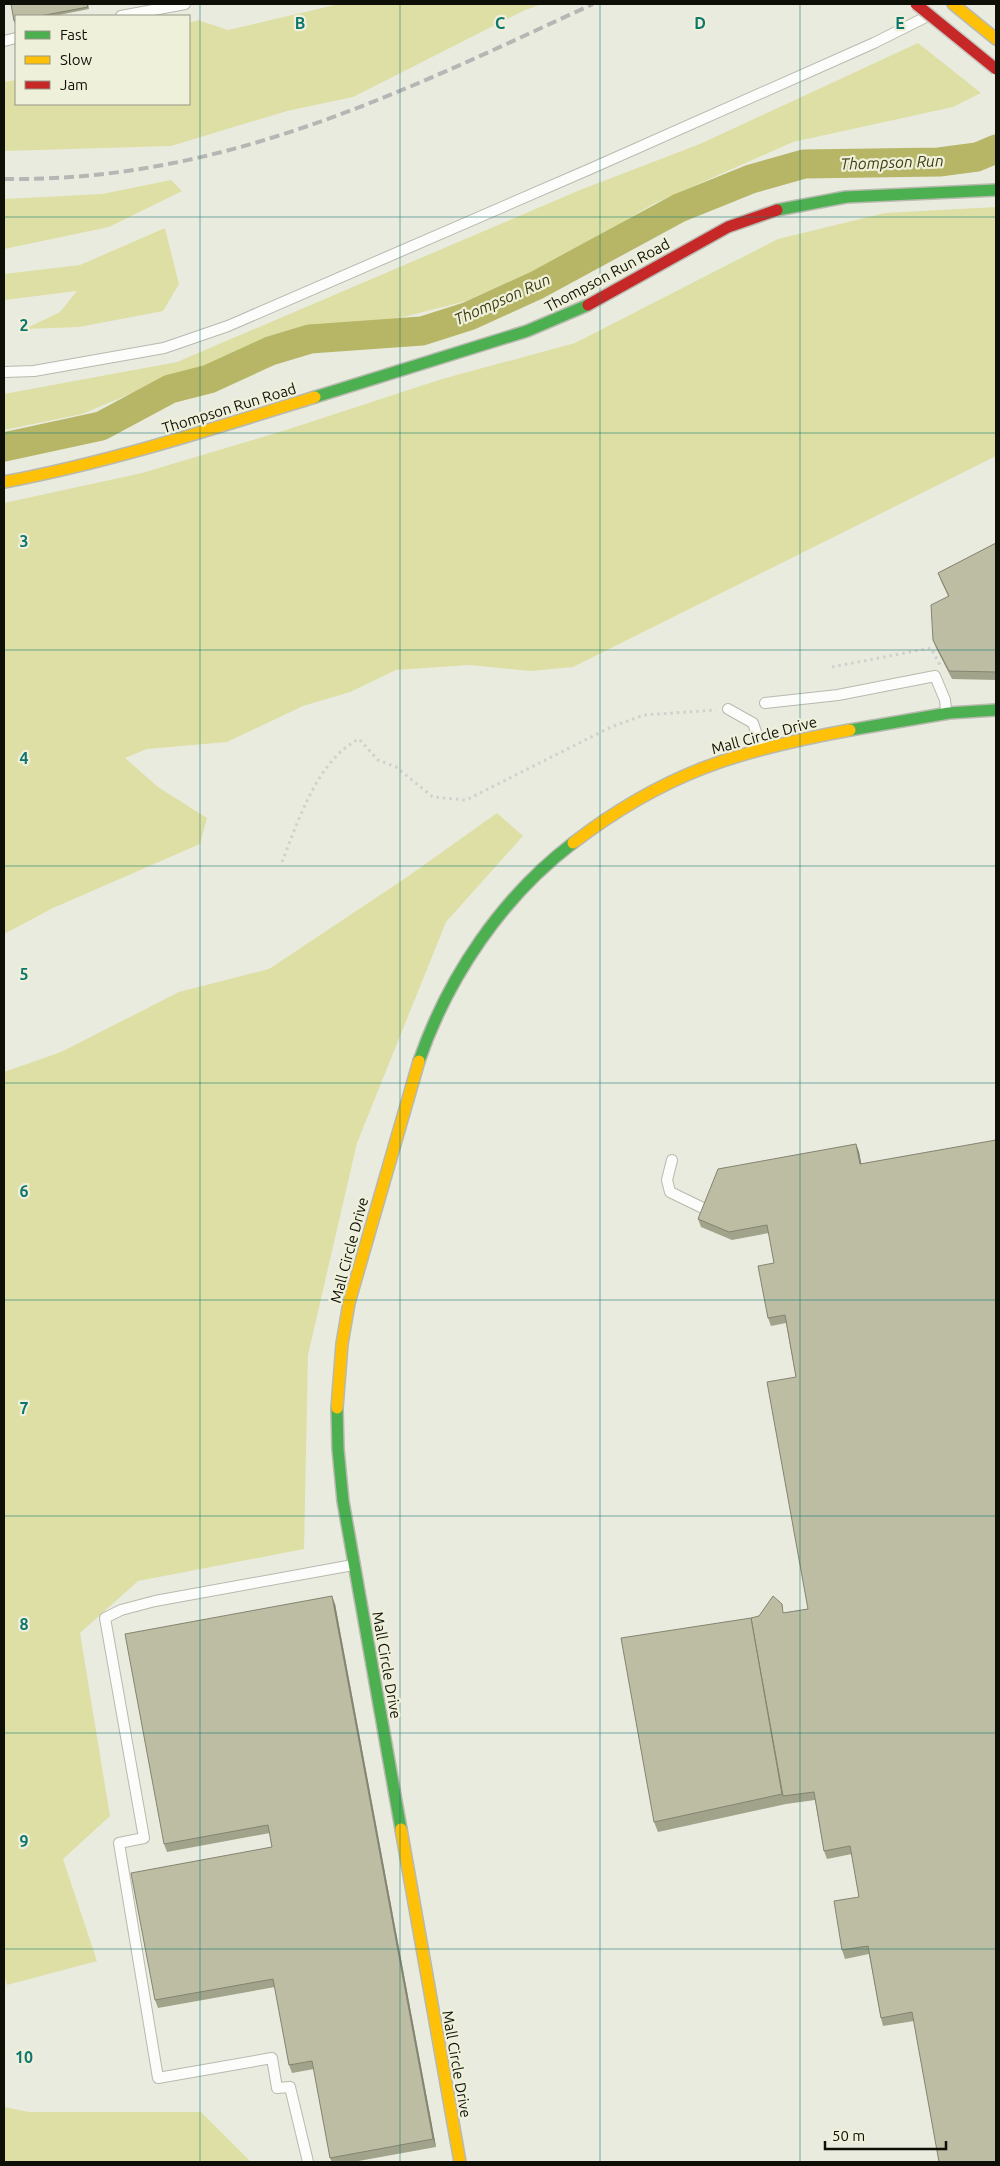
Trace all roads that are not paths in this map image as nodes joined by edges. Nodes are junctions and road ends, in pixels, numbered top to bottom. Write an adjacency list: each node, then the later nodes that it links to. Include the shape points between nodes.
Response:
1 (185, 4): 4 (lane)
2 (916, 4): 6 (main road, bridge)
3 (952, 4): 5 (main road); 8 (lane, via 874,43 228,326 164,348 34,371)
4 (126, 15)
5 (996, 39)
6 (996, 69)
7 (996, 190): 9 (main road, Thompson Run Road, via 854,196 778,210 728,227 582,308 527,331 124,456 64,472)
8 (4, 372)
9 (4, 482)
10 (765, 703): 13 (lane, via 838,695 935,676 945,700)
11 (728, 709): 14 (lane, via 753,723)
12 (996, 710): 13 (main road, Mall Circle Drive)
13 (946, 714): 14 (main road, Mall Circle Drive, via 827,733)
14 (761, 748): 17 (main road, Mall Circle Drive, via 717,761 661,786 629,803 577,839 502,912 454,982 429,1034 408,1092 346,1316 336,1426 338,1466)
15 (672, 1160): 16 (lane, via 667,1180 670,1192)
16 (707, 1210)
17 (354, 1565): 18 (lane, via 155,1601 105,1618 144,1838 119,1843 158,2078 272,2058 277,2088 290,2087); 19 (main road, Mall Circle Drive)
18 (308, 2162)
19 (460, 2162)

